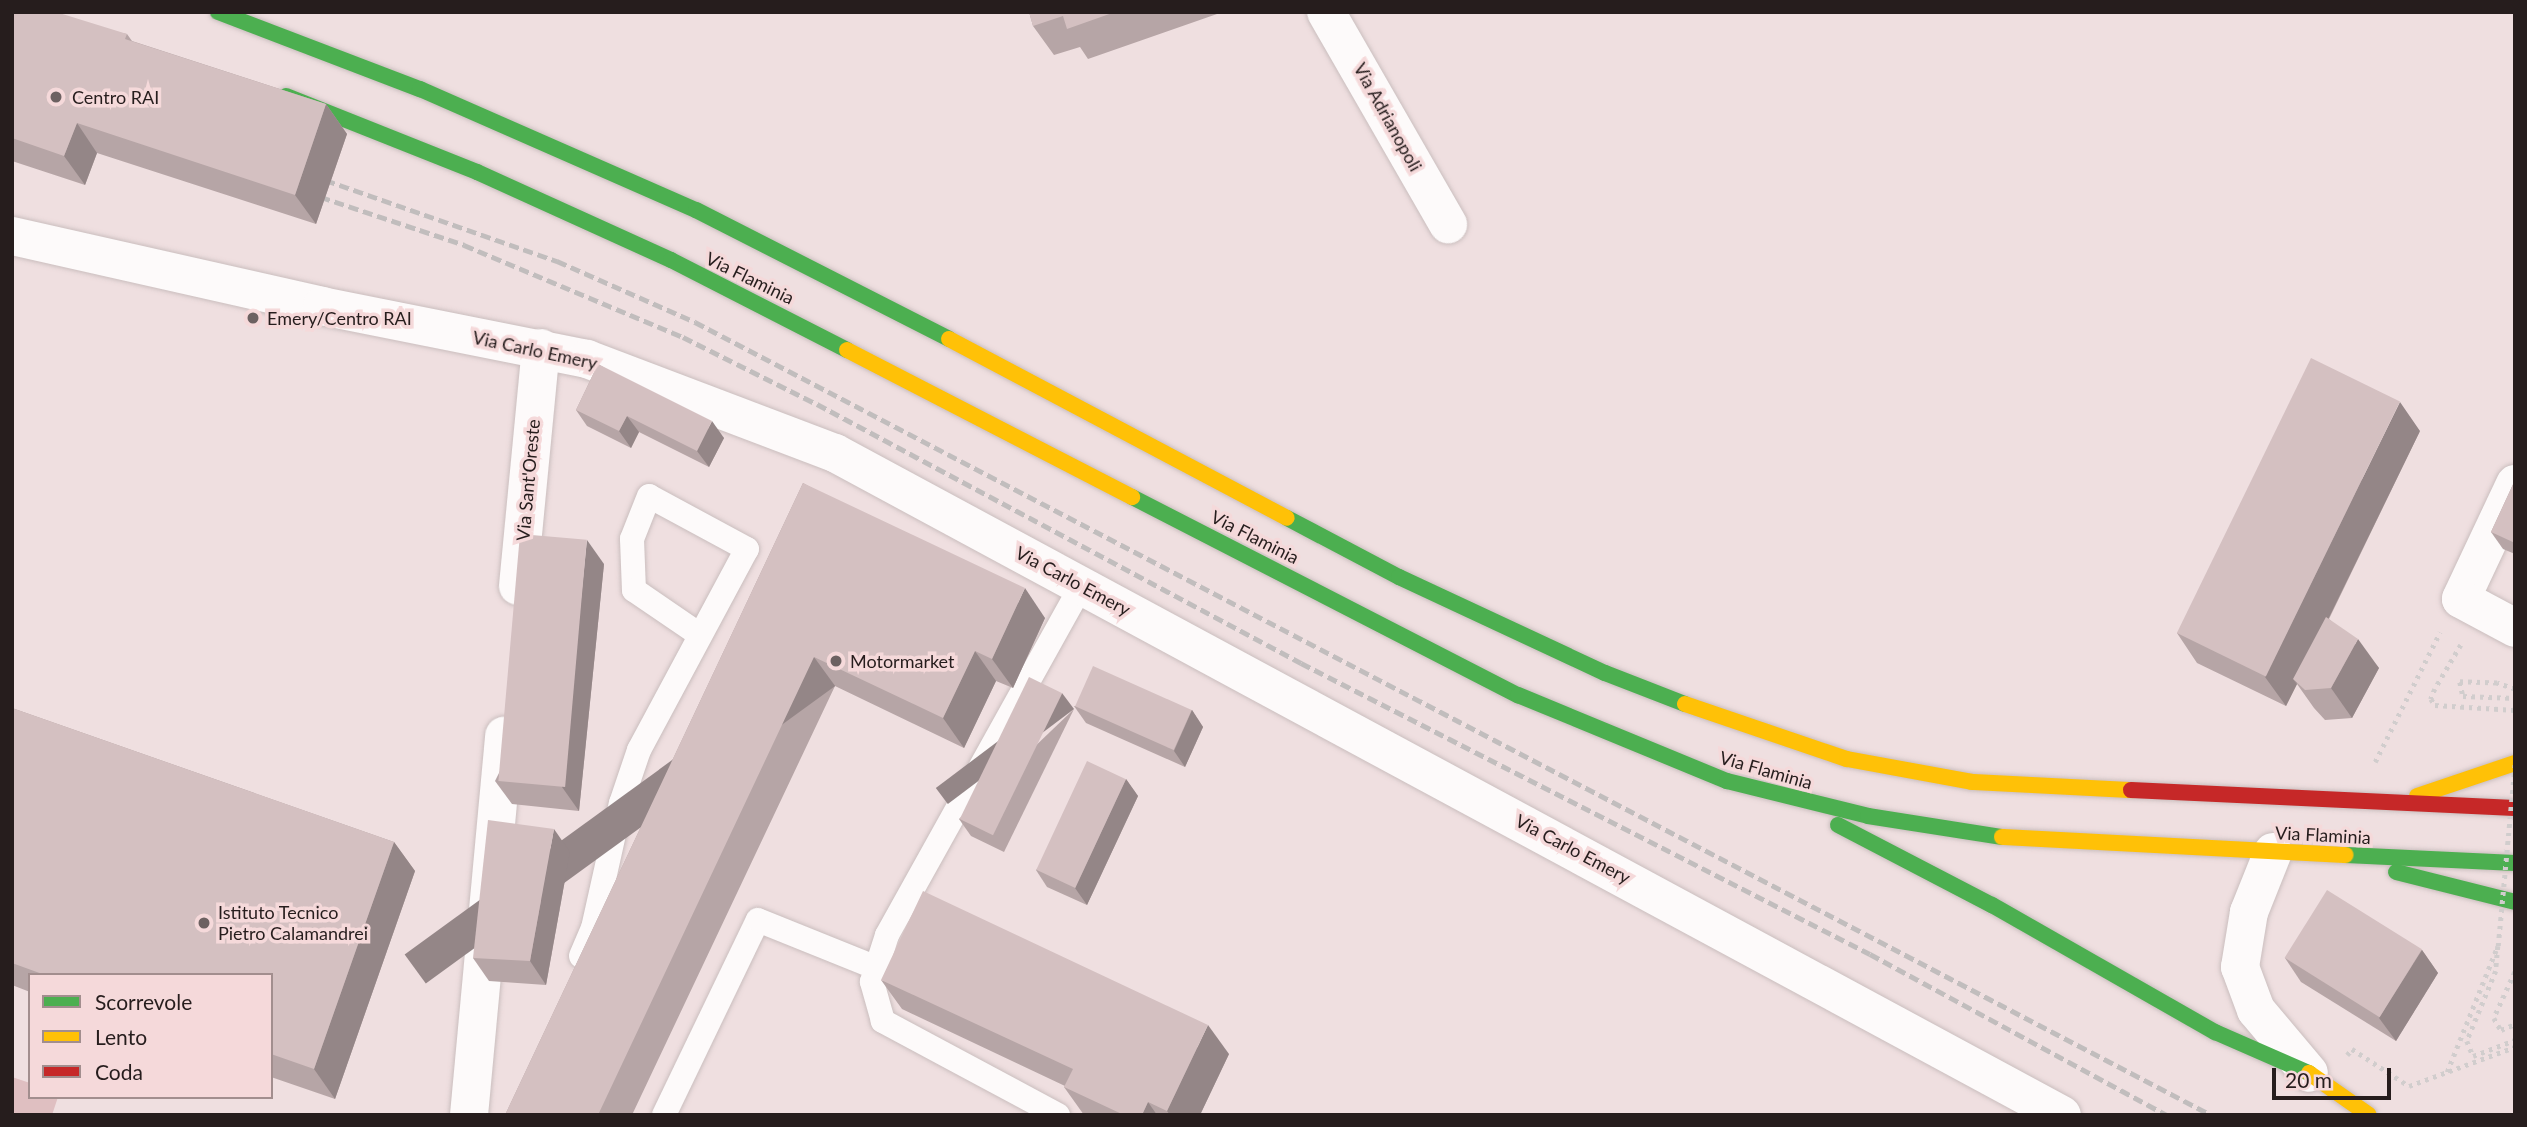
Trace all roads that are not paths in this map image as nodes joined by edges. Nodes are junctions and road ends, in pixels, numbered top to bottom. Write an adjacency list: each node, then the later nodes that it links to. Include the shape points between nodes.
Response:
1 (218, 12): 15 (main road, Via Flaminia, via 445,100 696,210 831,276 1399,577 1605,673 1725,720 1847,759 1972,782)
2 (1326, 12): 4 (street, Via Adrianopoli)
3 (268, 89): 14 (main road, Via Flaminia, via 477,172 671,260 1518,695 1679,763)
4 (1448, 224)
5 (12, 236): 6 (street, Via Carlo Emery, via 322,306)
6 (541, 348): 8 (street, Via Carlo Emery, via 587,359 835,453); 9 (street, Via Sant'Oreste)
7 (2515, 484): 10 (street, via 2460,598)
8 (1082, 586): 21 (lane, via 887,935); 27 (street, Via Carlo Emery)
9 (515, 622)
10 (2515, 628)
11 (700, 635): 11 (lane, via 747,549 649,496 632,539 634,590); 22 (lane, via 639,750 621,803 593,928)
12 (508, 704): 24 (street)
13 (2515, 764): 15 (main road)
14 (1769, 793): 17 (main road, Via Flaminia, via 1868,816 2015,839); 23 (main road, via 1941,877 2215,1032)
15 (2400, 802): 16 (main road, Via Flaminia)
16 (2511, 807)
17 (2273, 852): 18 (main road, Via Flaminia); 23 (street, via 2249,912 2240,967 2256,1010)
18 (2337, 855): 19 (main road, Via Flaminia); 20 (main road)
19 (2515, 863)
20 (2515, 902)
21 (877, 968): 25 (lane, via 758,920); 26 (lane, via 872,982 883,1021)
22 (572, 978)
23 (2309, 1073): 28 (main road)
24 (469, 1115)
25 (664, 1115)
26 (1058, 1115)
27 (2062, 1115)
28 (2368, 1115)

